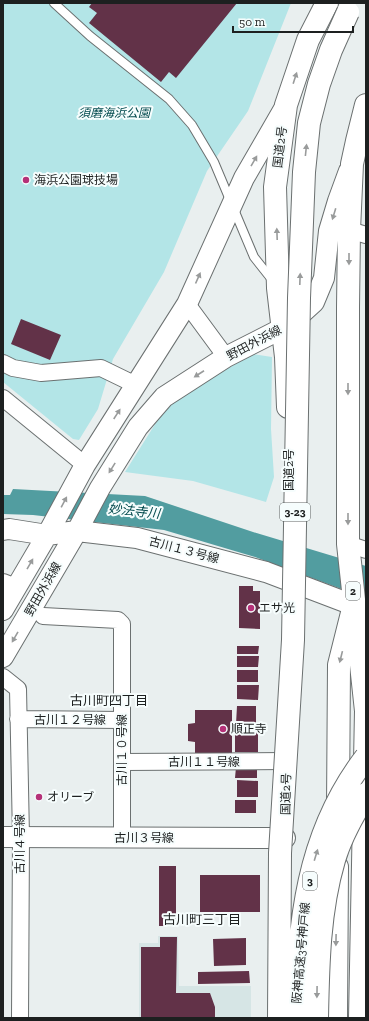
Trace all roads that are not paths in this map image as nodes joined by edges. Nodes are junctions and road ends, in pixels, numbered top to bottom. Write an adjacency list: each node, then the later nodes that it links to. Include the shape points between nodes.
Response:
1 (54, 3): 8 (lane, via 90,36 169,99 192,125 214,162)
2 (327, 3): 4 (highway, 国道2号, one-way to 2, via 308,40)
3 (350, 8): 40 (highway, 3-23, one-way to 3, bridge, via 280,853 293,640 304,172 309,123 319,84)
4 (286, 105): 8 (street, one-way to 4); 10 (highway, 国道2号, one-way to 4, via 275,187)
5 (366, 105): 6 (highway, 2)
6 (361, 142): 7 (highway, 2)
7 (352, 164): 9 (highway, 2); 12 (street, 野田外浜線, one-way to 12, via 329,231 324,278 314,302)
8 (232, 204): 10 (lane, via 254,257); 11 (street, one-way to 8)
9 (357, 232): 21 (highway, 2, one-way to 21)
10 (278, 288): 12 (highway, 国道2号)
11 (187, 304): 13 (street); 15 (street)
12 (283, 328): 13 (street, 野田外浜線); 22 (highway, 国道2号, via 289,431)
13 (226, 357): 18 (street, 野田外浜線, one-way to 18, via 164,397 138,427)
14 (3, 363): 15 (street, via 13,368 41,373 101,368)
15 (136, 385): 17 (street, one-way to 15)
16 (3, 398): 17 (street)
17 (85, 465): 19 (street, 野田外浜線, one-way to 17)
18 (80, 526): 19 (street, 古川１３号線); 22 (street, 古川１３号線, via 137,538); 27 (street, 野田外浜線, one-way to 27)
19 (50, 528): 20 (street, 古川１３号線); 23 (street, 野田外浜線, one-way to 19)
20 (3, 530)
21 (357, 547): 24 (highway, 2)
22 (289, 580): 24 (street, 古川１３号線); 32 (highway, 国道2号)
23 (10, 584): 25 (street, 野田外浜線)
24 (360, 608): 38 (highway, 2, via 366,711); 44 (highway, one-way to 44, via 339,665)
25 (3, 610)
26 (43, 616): 30 (street, 古川１０号線, via 118,620 122,624)
27 (3, 657)
28 (3, 677): 29 (street, 古川４号線, via 18,689)
29 (18, 719): 30 (street, 古川１２号線); 35 (street, 古川４号線)
30 (122, 720): 33 (street, 古川１０号線)
31 (366, 757): 42 (highway, 阪神高速3号神戸線 / 3, one-way to 31, bridge, via 302,928 313,867 321,838 333,811 345,787)
32 (286, 761): 33 (street, 古川１１号線); 37 (highway, 国道2号)
33 (122, 762): 36 (street, 古川１０号線)
34 (366, 794): 43 (highway, 阪神高速3号神戸線 / 3, one-way to 43, bridge, via 343,836 328,884 318,972)
35 (12, 837): 36 (street, 古川３号線); 39 (street, 古川４号線)
36 (122, 838): 37 (street, 古川３号線)
37 (285, 838): 41 (highway, 国道2号)
38 (365, 842): 45 (highway, 2)
39 (20, 1018)
40 (279, 1018)
41 (287, 1018)
42 (296, 1018)
43 (317, 1018)
44 (336, 1018)
45 (360, 1018)

